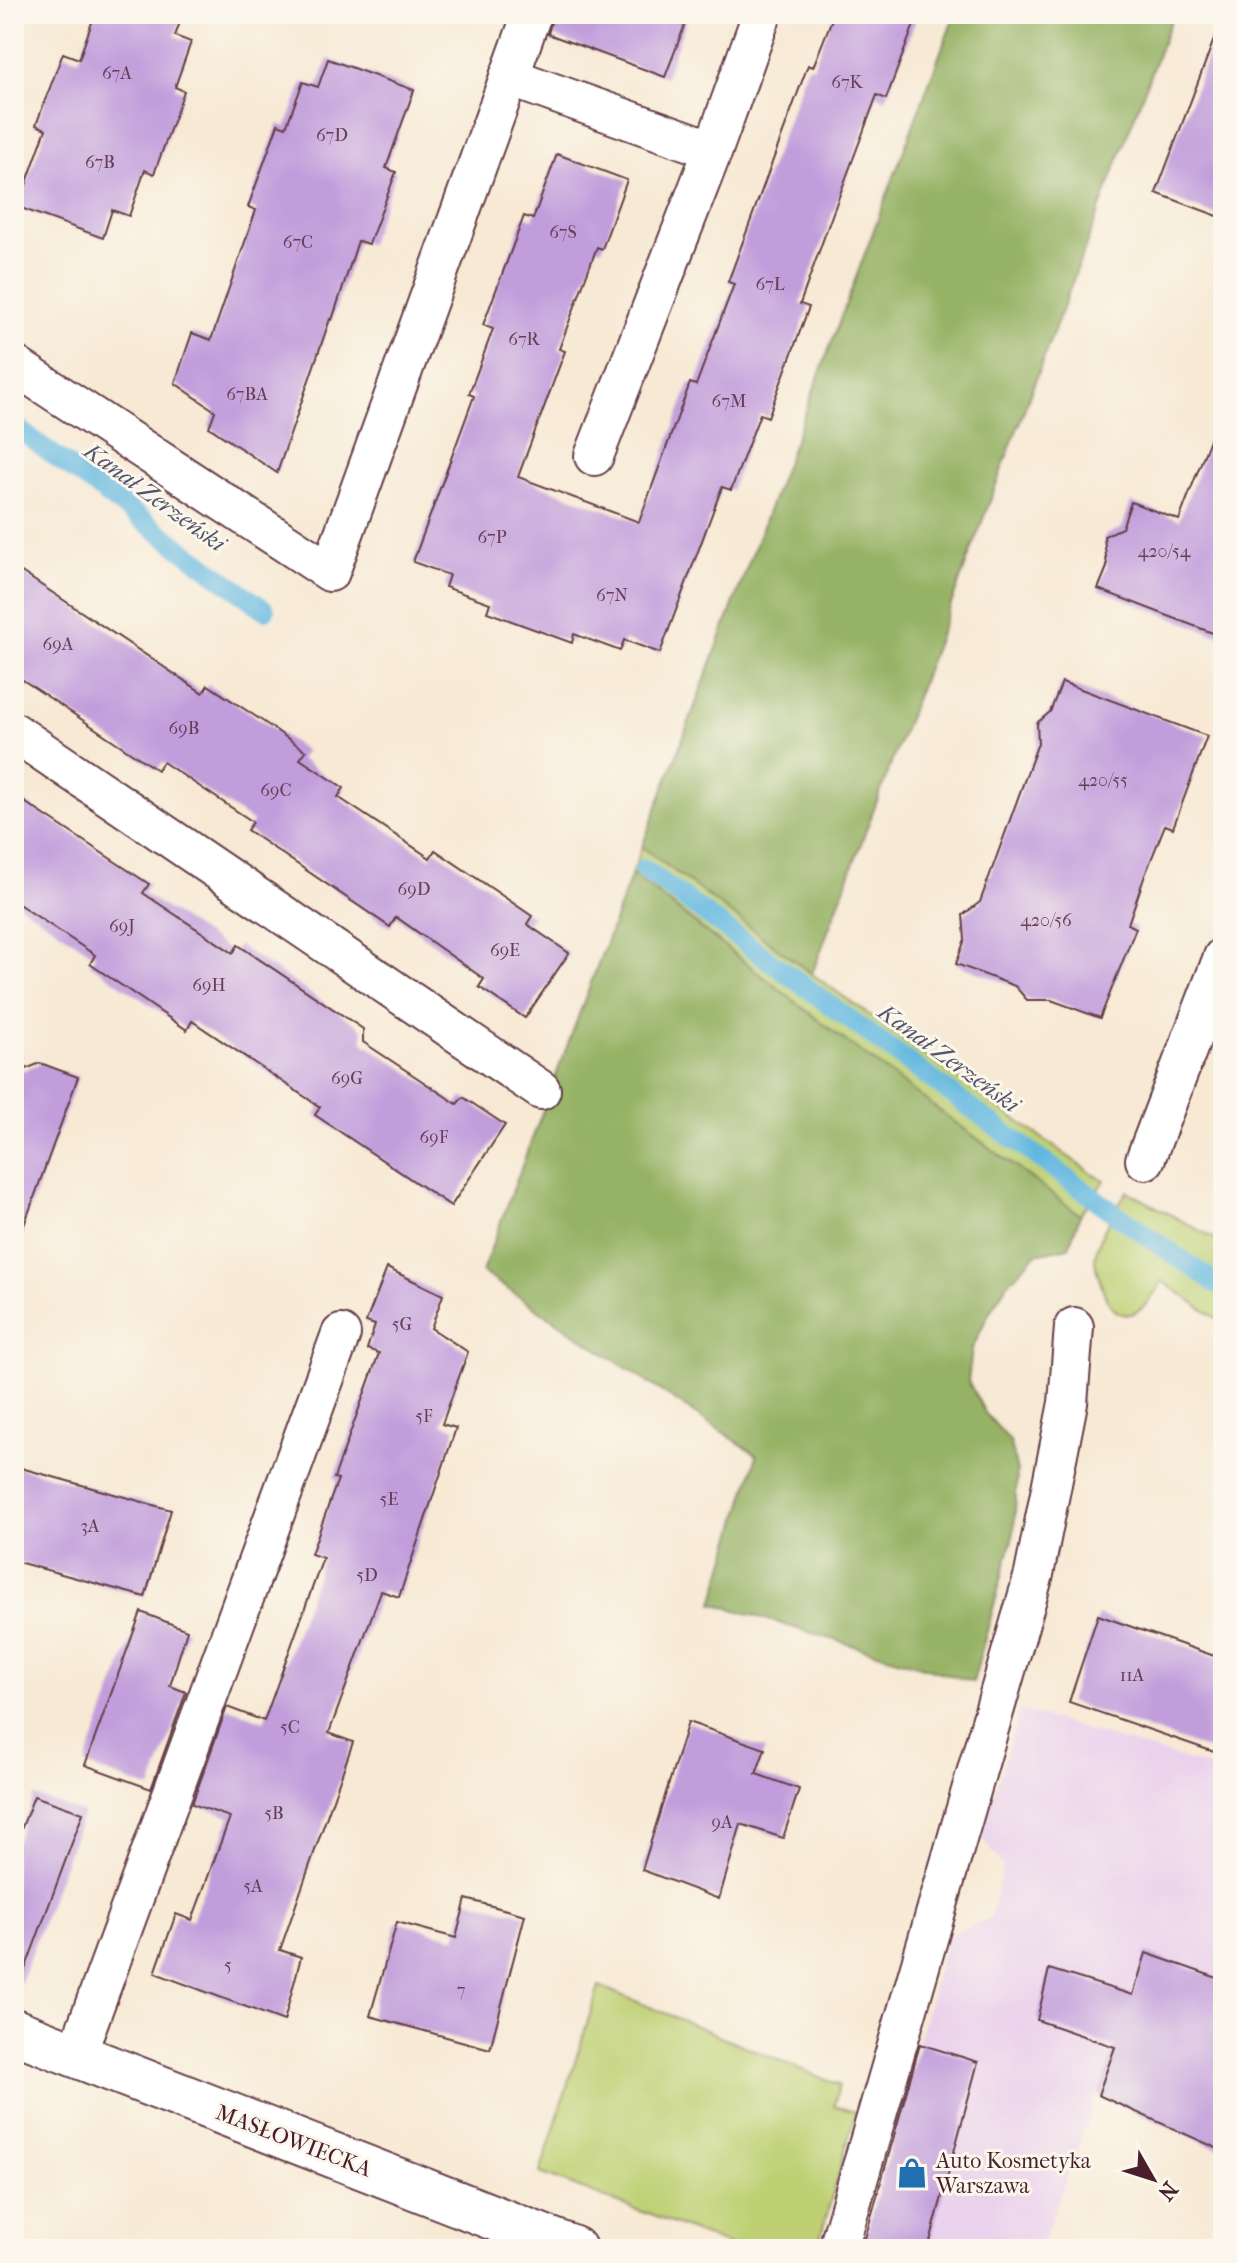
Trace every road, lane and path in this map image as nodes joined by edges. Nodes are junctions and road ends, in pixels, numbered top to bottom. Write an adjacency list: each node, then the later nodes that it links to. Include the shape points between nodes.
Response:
1 (532, 14): 3 (lane)
2 (762, 14): 4 (lane)
3 (509, 77): 4 (lane); 5 (lane, via 330,572)
4 (713, 150): 6 (lane)
5 (14, 365)
6 (594, 456)
7 (14, 732): 9 (lane)
8 (1223, 957): 10 (lane)
9 (541, 1090)
10 (1145, 1160)
11 (1074, 1327): 16 (lane, via 1068,1403 1034,1574)
12 (341, 1334): 14 (lane)
13 (14, 2031): 14 (street, MASŁOWIECKA)
14 (76, 2056): 15 (street, MASŁOWIECKA)
15 (574, 2249)
16 (838, 2249)

